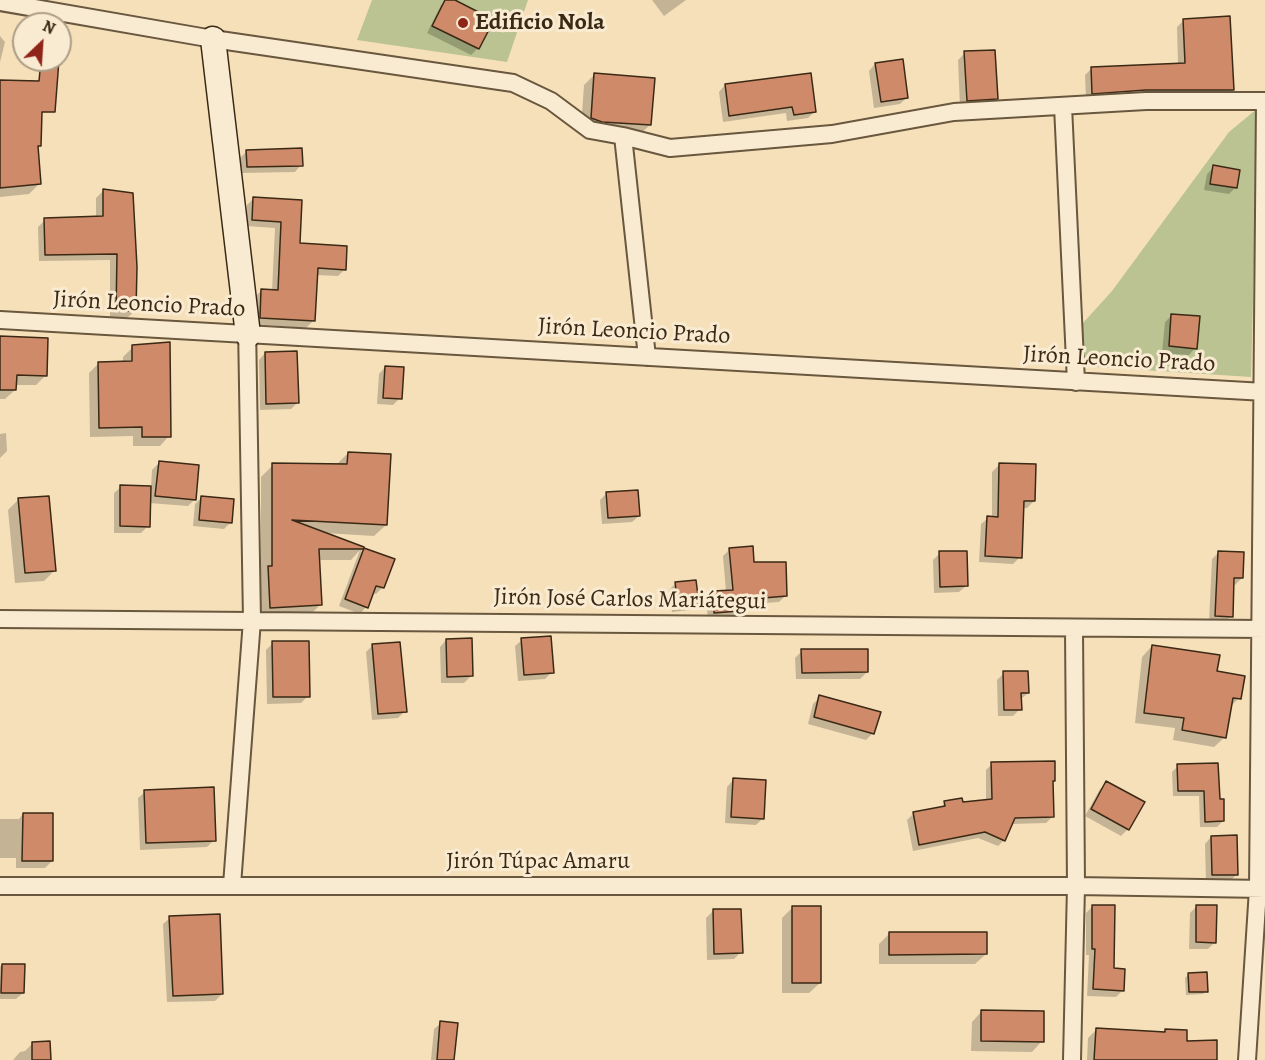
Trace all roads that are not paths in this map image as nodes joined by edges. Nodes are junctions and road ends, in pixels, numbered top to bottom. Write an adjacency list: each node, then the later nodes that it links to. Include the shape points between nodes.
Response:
1 (0, 2): 2 (street)
2 (213, 39): 5 (street, via 513,83 551,101 590,130); 7 (street)
3 (1265, 101): 4 (street); 10 (street)
4 (1064, 106): 5 (street, via 954,112 832,134 670,148); 9 (street)
5 (624, 136): 8 (street)
6 (0, 320): 7 (street, Jirón Leoncio Prado)
7 (248, 335): 8 (street, Jirón Leoncio Prado); 12 (street)
8 (647, 357): 9 (street, Jirón Leoncio Prado)
9 (1076, 382): 10 (street, Jirón Leoncio Prado)
10 (1264, 392): 14 (street)
11 (0, 619): 12 (street, Jirón José Carlos Mariátegui)
12 (252, 620): 13 (street, Jirón José Carlos Mariátegui); 15 (street)
13 (1074, 629): 14 (street, Jirón José Carlos Mariátegui); 17 (street)
14 (1262, 629): 18 (street)
15 (232, 885): 16 (street, Jirón Túpac Amaru); 17 (street, Jirón Túpac Amaru)
16 (0, 886)
17 (1076, 886): 18 (street, Jirón Túpac Amaru); 19 (street)
18 (1261, 889): 20 (street)
19 (1072, 1060)
20 (1247, 1060)

